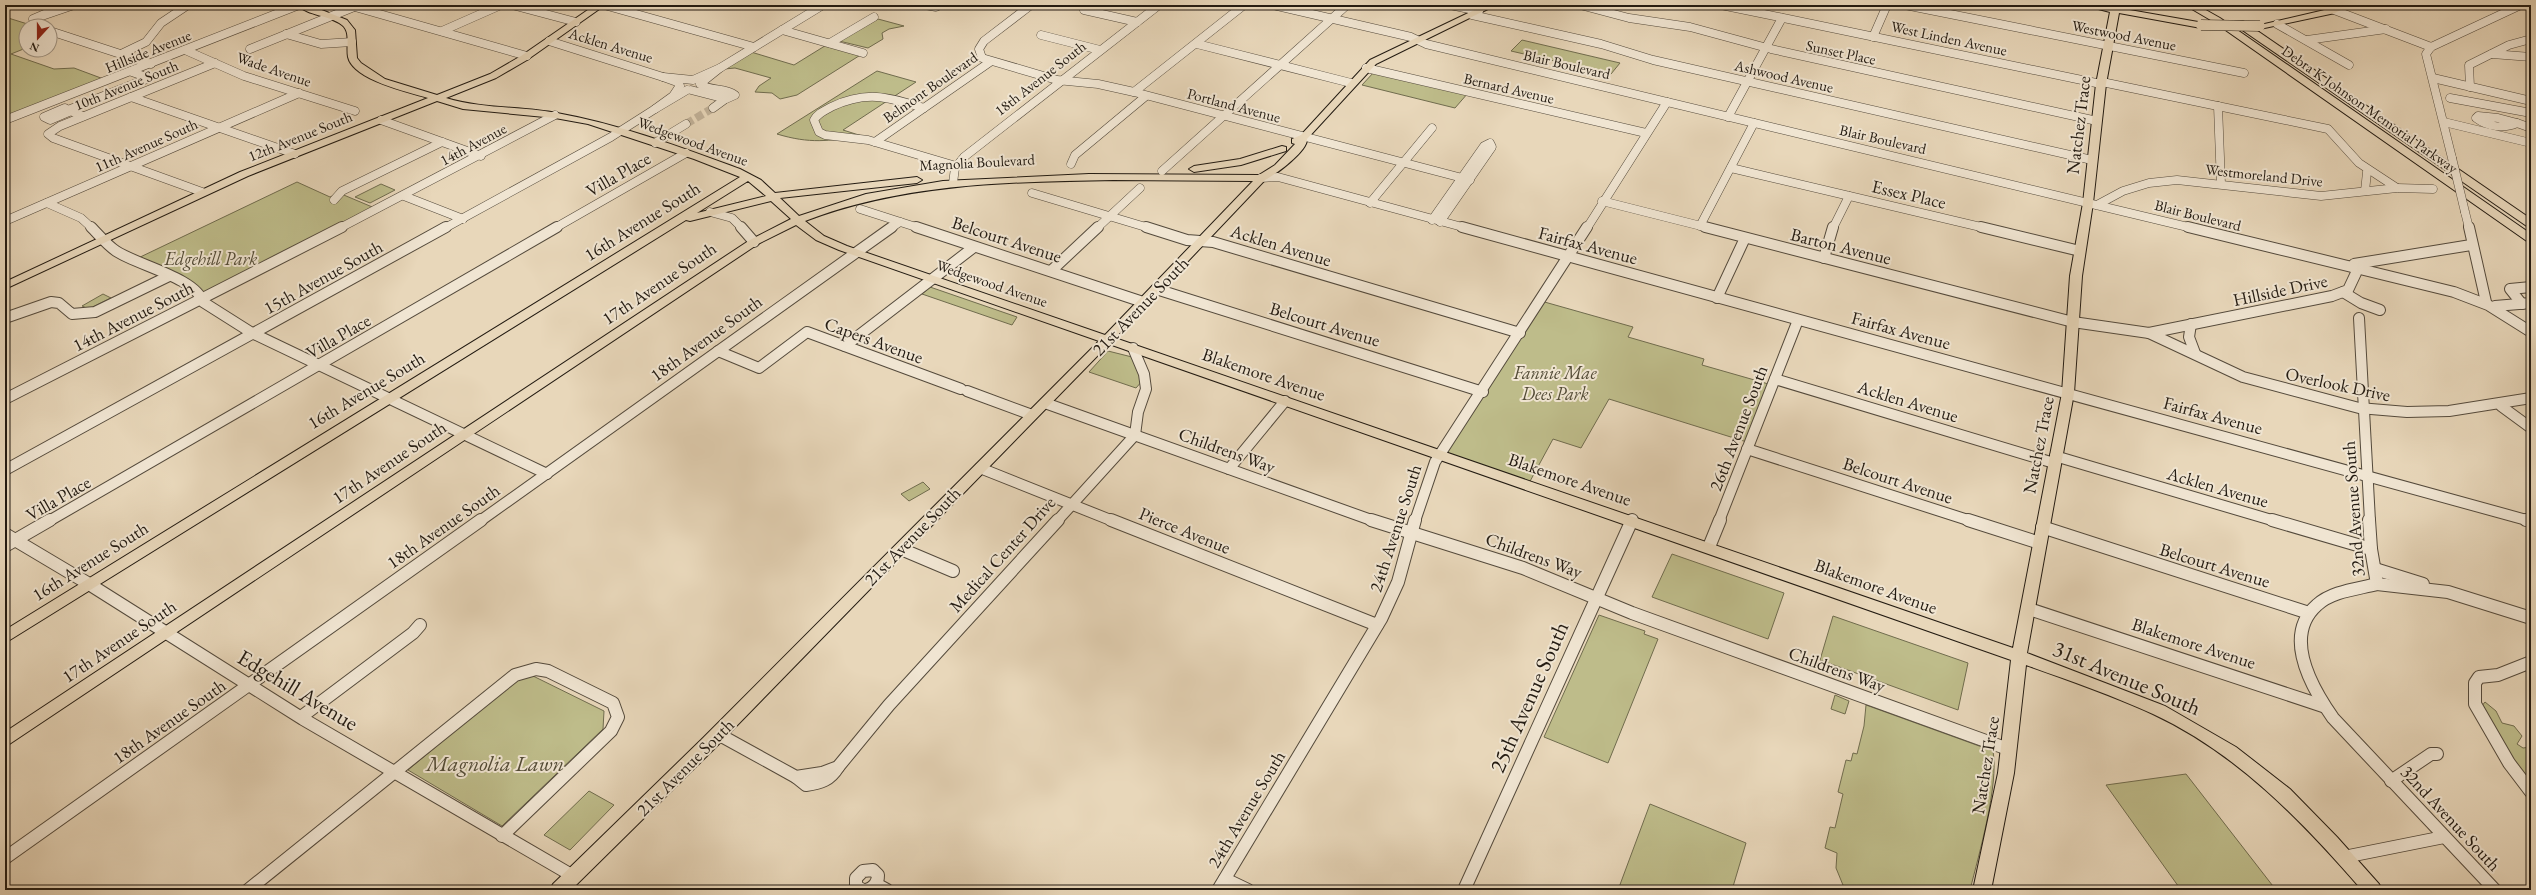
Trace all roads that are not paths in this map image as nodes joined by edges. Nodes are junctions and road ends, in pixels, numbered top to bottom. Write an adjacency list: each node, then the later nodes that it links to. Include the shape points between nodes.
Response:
1 (66, 5): 36 (street)
2 (74, 5): 37 (street)
3 (188, 5): 65 (street, via 161,23 146,42)
4 (300, 5): 34 (main road, Wedgewood Avenue); 62 (street, Hillside Avenue)
5 (501, 5): 45 (street)
6 (512, 5): 40 (street, Acklen Avenue)
7 (601, 5): 40 (main road, 12th Avenue South)
8 (604, 5): 58 (street)
9 (823, 5): 44 (street)
10 (925, 5): 11 (street)
11 (940, 5)
12 (1030, 5): 69 (street, Belmont Boulevard, via 982,43 980,55)
13 (1159, 5): 41 (street, 18th Avenue South)
14 (1244, 5): 56 (street)
15 (1273, 5): 39 (street, Blair Boulevard)
16 (1347, 5): 39 (street)
17 (1450, 5): 33 (street, Ashwood Avenue)
18 (1492, 5): 33 (main road, 21st Avenue South)
19 (1580, 5): 60 (street, Sunset Place, via 1629,18 1690,27)
20 (1721, 5): 38 (street, West Linden Avenue)
21 (1887, 5): 49 (street)
22 (1905, 5): 57 (street, Westwood Avenue)
23 (2087, 5): 30 (main road)
24 (2190, 5): 172 (highway, Debra K Johnson Memorial Parkway, via 2217,20)
25 (2208, 5): 169 (highway, Debra K Johnson Memorial Parkway, via 2270,43)
26 (2321, 5): 32 (street)
27 (2345, 5): 32 (main road)
28 (2521, 5): 59 (street)
29 (357, 6): 34 (street); 45 (street)
30 (2116, 8): 42 (main road, bridge, via 2201,25); 57 (main road, Natchez Trace)
31 (1084, 10): 41 (street)
32 (2335, 10): 42 (main road); 43 (street)
33 (1475, 13): 53 (main road, 21st Avenue South); 82 (street, Ashwood Avenue)
34 (332, 16): 47 (street); 54 (main road, Wedgewood Avenue, via 344,22 351,30)
35 (874, 17): 55 (street)
36 (35, 18)
37 (36, 18)
38 (1782, 18): 49 (street, West Linden Avenue); 60 (street)
39 (1332, 19): 53 (street, Blair Boulevard); 72 (street)
40 (576, 22): 52 (main road, 12th Avenue South)
41 (1137, 22): 63 (street, 18th Avenue South)
42 (2277, 24): 51 (street)
43 (2386, 28): 51 (street, via 2355,35); 59 (street)
44 (782, 30): 55 (street); 58 (street)
45 (442, 31): 67 (street)
46 (58, 34): 65 (street)
47 (286, 34): 54 (street, via 321,44); 61 (street)
48 (1040, 35): 63 (street)
49 (1873, 36): 84 (street, West Linden Avenue)
50 (2531, 39): 66 (street, via 2519,40)
51 (2307, 40): 73 (street)
52 (549, 41): 67 (main road, 12th Avenue South); 78 (street, Acklen Avenue)
53 (1418, 41): 75 (main road, 21st Avenue South); 97 (street, Blair Boulevard)
54 (352, 42): 94 (main road, Wedgewood Avenue, via 352,58 367,73 382,81)
55 (830, 43): 64 (street)
56 (1197, 44): 72 (street); 89 (street)
57 (2107, 45): 77 (street, Westwood Avenue); 84 (main road, Natchez Trace)
58 (754, 47): 74 (street)
59 (2431, 47): 79 (street, via 2426,54)
60 (1766, 48): 82 (street); 110 (street, Sunset Place)
61 (250, 49)
62 (185, 50): 70 (street, Wade Avenue); 71 (street, Hillside Avenue)
63 (1100, 50): 81 (street, 18th Avenue South)
64 (864, 52)
65 (121, 54): 71 (street)
66 (2492, 54): 68 (street); 87 (street, via 2479,58 2469,65)
67 (527, 56): 94 (main road, 12th Avenue South, via 493,76)
68 (2531, 57)
69 (990, 62): 81 (street, Portland Avenue); 100 (street, Belmont Boulevard)
70 (215, 63): 90 (street, Wade Avenue, via 244,76); 92 (street, 10th Avenue South)
71 (151, 64): 76 (street, Hillside Avenue)
72 (1280, 64): 83 (street); 106 (street)
73 (2349, 65)
74 (720, 68): 80 (street); 85 (street)
75 (1366, 68): 83 (main road, 21st Avenue South); 119 (street, Bernard Avenue)
76 (132, 72): 105 (street, via 149,78 70,111); 108 (street, Hillside Avenue)
77 (2244, 73)
78 (663, 77): 80 (street, Acklen Avenue); 86 (street, Acklen Avenue, via 677,82)
79 (2433, 78): 87 (street); 111 (street)
80 (692, 81): 85 (street, Acklen Avenue); 86 (street)
81 (1062, 81): 89 (street, Portland Avenue, via 1098,84); 133 (street, 18th Avenue South, via 970,152)
82 (1748, 82): 107 (street); 129 (street, Ashwood Avenue)
83 (1351, 83): 120 (main road, 21st Avenue South)
84 (2102, 83): 98 (street, West Linden Avenue); 110 (main road, Natchez Trace)
85 (700, 84): 88 (street, 15th Avenue South); 95 (street, Acklen Avenue, via 711,90 732,93 733,98)
86 (679, 86): 88 (street, Acklen Avenue); 101 (street, 15th Avenue South, via 673,96)
87 (2470, 87): 96 (street)
88 (689, 90): 95 (street, via 709,92); 101 (street, 15th Avenue South)
89 (1134, 92): 91 (street, Portland Avenue)
90 (299, 93): 102 (street, Wade Avenue); 115 (street, 11th Avenue South)
91 (1146, 96): 106 (street, Portland Avenue); 131 (street, via 1075,155)
92 (131, 97): 105 (street, 10th Avenue South); 115 (street)
93 (2450, 98): 103 (street)
94 (436, 99): 104 (main road, Wedgewood Avenue, via 478,108); 109 (main road, 12th Avenue South)
95 (722, 99): 99 (street)
96 (2531, 101)
97 (1666, 102): 107 (street, Blair Boulevard); 119 (street, 24th Avenue South)
98 (2218, 106): 136 (street, West Linden Avenue, via 2328,129); 141 (street)
99 (713, 108)
100 (924, 108): 121 (street, Belmont Boulevard); 121 (street, via 879,96 858,95 844,100 814,118 818,130 828,136)
101 (655, 109): 118 (street, 15th Avenue South)
102 (355, 111)
103 (2531, 113)
104 (555, 115): 118 (main road, Wedgewood Avenue); 128 (street, 14th Avenue)
105 (84, 116): 132 (street, 10th Avenue South, via 48,134 51,138)
106 (1222, 117): 120 (street, Portland Avenue); 135 (street)
107 (1728, 117): 112 (street, Blair Boulevard)
108 (5, 120)
109 (381, 120): 122 (street); 127 (main road, 12th Avenue South)
110 (2097, 121): 129 (main road, Natchez Trace)
111 (2444, 122): 124 (street); 175 (street, bridge)
112 (1754, 123): 134 (street); 154 (street, Blair Boulevard)
113 (2517, 123): 117 (street)
114 (686, 124): 123 (street)
115 (219, 128): 127 (street); 132 (street, 11th Avenue South)
116 (1432, 128): 130 (street)
117 (2531, 128)
118 (621, 131): 123 (main road, Wedgewood Avenue); 162 (street, 15th Avenue South)
119 (1646, 133): 155 (street, 24th Avenue South)
120 (1303, 138): 125 (main road, 21st Avenue South); 130 (street, Portland Avenue); 139 (main road, 21st Avenue South, via 1275,172)
121 (871, 141): 133 (street)
122 (442, 142): 128 (street); 153 (street, via 342,191)
123 (655, 143): 126 (main road, Wedgewood Avenue)
124 (2531, 143)
125 (1282, 149): 135 (main road, Magnolia Boulevard, via 1230,165); 139 (main road, 21st Avenue South, via 1260,170)
126 (686, 153): 137 (main road, Wedgewood Avenue); 210 (street, Villa Place)
127 (295, 154): 146 (main road, 12th Avenue South)
128 (481, 156): 149 (street, 14th Avenue)
129 (2092, 160): 154 (main road, Natchez Trace)
130 (1405, 162): 157 (street); 165 (street, Portland Avenue, via 1466,179)
131 (1071, 164)
132 (132, 166): 146 (street); 156 (street, 11th Avenue South)
133 (956, 166): 140 (street, 18th Avenue South)
134 (1731, 168): 150 (street, Essex Place); 168 (street)
135 (1162, 171): 140 (main road, Magnolia Boulevard)
136 (2367, 172): 143 (street, West Linden Avenue); 147 (street)
137 (748, 177): 152 (main road, Wedgewood Avenue); 166 (main road, 16th Avenue South)
138 (1214, 177): 139 (main road, Magnolia Boulevard); 140 (main road, Magnolia Boulevard); 145 (main road, via 1239,182)
139 (1261, 178): 145 (main road, 21st Avenue South); 157 (street, Fairfax Avenue, via 1278,177)
140 (953, 180): 152 (main road, Magnolia Boulevard, via 868,184); 163 (main road, Magnolia Boulevard, via 831,206)
141 (2221, 184): 147 (street, Westmoreland Drive, via 2308,195); 151 (street, Westmoreland Drive, via 2160,181 2136,184)
142 (1140, 188): 161 (street)
143 (2397, 188): 144 (street, Westmoreland Drive); 147 (street, Westmoreland Drive)
144 (2433, 189)
145 (1250, 191): 173 (main road, 21st Avenue South)
146 (202, 192): 171 (main road, 12th Avenue South)
147 (2365, 192)
148 (1032, 194): 161 (street, Acklen Avenue)
149 (404, 196): 162 (street); 190 (street, 14th Avenue South)
150 (1849, 196): 177 (street, Essex Place); 180 (street, via 1834,225)
151 (2112, 196): 154 (street, Westmoreland Drive); 154 (street); 159 (street)
152 (774, 197): 160 (main road, Magnolia Boulevard); 163 (main road, Wedgewood Avenue)
153 (334, 200)
154 (2091, 200): 159 (street, Blair Boulevard); 177 (main road, Natchez Trace)
155 (1602, 201): 168 (street, Barton Avenue); 179 (street, 24th Avenue South)
156 (47, 203): 164 (street, 11th Avenue South); 171 (street, via 81,218)
157 (1370, 203): 165 (street, Fairfax Avenue)
158 (860, 209): 167 (street, Belcourt Avenue)
159 (2111, 209): 181 (street, Blair Boulevard)
160 (710, 212): 166 (main road, Magnolia Boulevard); 174 (street, via 732,218)
161 (1110, 218): 173 (street, Acklen Avenue, via 1187,240); 182 (street)
162 (462, 219): 202 (street, 15th Avenue South)
163 (796, 220): 174 (main road, 17th Avenue South); 178 (main road, Wedgewood Avenue, via 820,238)
164 (5, 221)
165 (1436, 221): 179 (street, Fairfax Avenue)
166 (675, 222): 214 (main road, 16th Avenue South)
167 (900, 222): 176 (street, Belcourt Avenue); 178 (street, 18th Avenue South)
168 (1700, 226): 170 (street, Barton Avenue)
169 (2531, 226)
170 (1745, 238): 180 (street, Barton Avenue); 189 (street)
171 (103, 240): 183 (street, via 116,251); 185 (main road, 12th Avenue South)
172 (2531, 240)
173 (1203, 241): 187 (main road, 21st Avenue South); 203 (street, Acklen Avenue)
174 (754, 242): 223 (main road, 17th Avenue South)
175 (2471, 245): 181 (street, via 2358,262); 192 (street)
176 (974, 247): 182 (street, Belcourt Avenue); 184 (street)
177 (2080, 251): 199 (main road, Natchez Trace)
178 (855, 253): 184 (main road, Wedgewood Avenue); 208 (street, 18th Avenue South)
179 (1568, 257): 189 (street, Fairfax Avenue); 203 (street, 24th Avenue South)
180 (1824, 258): 199 (street, Barton Avenue)
181 (2353, 266): 188 (street, Hillside Drive, via 2356,272 2348,290); 192 (street, Blair Boulevard)
182 (1051, 271): 191 (street, Belcourt Avenue)
183 (169, 276): 190 (street, via 188,285 201,295); 196 (street, via 90,314 72,314 59,303 51,302)
184 (932, 279): 205 (main road, Wedgewood Avenue); 206 (street)
185 (5, 286)
186 (2531, 287): 193 (street, via 2510,289)
187 (1156, 288): 191 (main road, 21st Avenue South); 212 (street, Belcourt Avenue)
188 (2343, 292): 195 (street, via 2361,303); 200 (street, Hillside Drive)
189 (1717, 298): 198 (street, Fairfax Avenue)
190 (202, 299): 202 (street); 216 (street, 14th Avenue South)
191 (1143, 302): 205 (main road, 21st Avenue South)
192 (2486, 302): 194 (street, Blair Boulevard)
193 (2526, 303): 194 (street)
194 (2495, 306): 201 (street, Blair Boulevard)
195 (2380, 310)
196 (5, 318)
197 (2359, 318): 220 (street, 32nd Avenue South)
198 (1798, 320): 211 (street, 26th Avenue South); 213 (street, Fairfax Avenue)
199 (2072, 322): 204 (street, Hillside Drive); 213 (main road, Natchez Trace)
200 (2191, 324): 204 (street, Hillside Drive); 209 (street, via 2189,337)
201 (2531, 332)
202 (252, 333): 210 (street); 230 (street, 15th Avenue South)
203 (1520, 333): 212 (street, 24th Avenue South)
204 (2149, 333): 209 (street, Overlook Drive)
205 (1107, 340): 207 (main road, Blakemore Avenue); 218 (main road, 21st Avenue South)
206 (846, 346): 208 (street, Capers Avenue, via 806,332 759,368); 221 (street, Capers Avenue)
207 (1133, 348): 217 (main road, Blakemore Avenue); 224 (street, via 1146,381)
208 (718, 351): 231 (street, 18th Avenue South)
209 (2195, 353): 220 (street, Overlook Drive, via 2234,374)
210 (318, 365): 214 (street); 239 (street, Villa Place)
211 (1775, 379): 225 (street, 26th Avenue South); 227 (street, Acklen Avenue)
212 (1483, 392): 226 (street, 24th Avenue South)
213 (2068, 393): 227 (main road, Natchez Trace); 232 (street, Fairfax Avenue)
214 (389, 398): 223 (street); 247 (main road, 16th Avenue South)
215 (2531, 398): 219 (street, Overlook Drive)
216 (5, 399)
217 (1285, 402): 226 (main road, Blakemore Avenue); 229 (street)
218 (1045, 403): 221 (main road, 21st Avenue South); 224 (street, Childrens Way)
219 (2501, 406): 220 (street, Overlook Drive, via 2447,413 2395,413); 222 (street)
220 (2364, 409): 232 (street, 32nd Avenue South)
221 (1032, 415): 228 (main road, 21st Avenue South)
222 (2531, 428)
223 (465, 434): 231 (street); 256 (main road, 17th Avenue South)
224 (1135, 435): 229 (street, Childrens Way); 233 (street, Medical Center Drive)
225 (1747, 449): 240 (street, Belcourt Avenue); 242 (street, 26th Avenue South)
226 (1440, 455): 234 (main road, Blakemore Avenue); 238 (street, 24th Avenue South, via 1422,494)
227 (2054, 460): 236 (main road, Natchez Trace); 244 (street, Acklen Avenue)
228 (980, 468): 233 (street, Pierce Avenue); 243 (main road, 21st Avenue South)
229 (1229, 469): 238 (street, Childrens Way)
230 (5, 470)
231 (547, 474): 260 (street, 18th Avenue South)
232 (2368, 475): 235 (street, Fairfax Avenue); 244 (street, 32nd Avenue South)
233 (1073, 503): 254 (street, Pierce Avenue); 263 (street, Medical Center Drive, via 889,705 838,767 832,778 806,785)
234 (1632, 520): 242 (main road, Blakemore Avenue); 250 (street, 25th Avenue South)
235 (2531, 521)
236 (2042, 527): 240 (main road, Natchez Trace); 252 (street, Belcourt Avenue)
237 (5, 534): 239 (street, Edgehill Avenue)
238 (1411, 534): 250 (street, Childrens Way, via 1445,541); 254 (street, 24th Avenue South, via 1398,582)
239 (16, 540): 241 (street, Villa Place); 247 (street, Edgehill Avenue)
240 (2040, 543): 251 (main road, Natchez Trace)
241 (5, 546)
242 (1709, 547): 258 (main road, Blakemore Avenue)
243 (901, 549): 246 (street); 263 (main road, 21st Avenue South)
244 (2371, 549): 245 (street, 32nd Avenue South)
245 (2375, 569): 248 (street, 32nd Avenue South); 249 (street)
246 (953, 571)
247 (89, 584): 256 (street, Edgehill Avenue); 257 (main road, 16th Avenue South)
248 (2377, 584): 249 (street); 252 (street, 32nd Avenue South, via 2332,596)
249 (2448, 592): 253 (street)
250 (1596, 595): 265 (street, Childrens Way, via 1632,613); 281 (street, 25th Avenue South)
251 (2029, 609): 258 (main road, Natchez Trace); 261 (street, Blakemore Avenue)
252 (2309, 613): 261 (street, 32nd Avenue South, via 2302,635 2304,663)
253 (2531, 618)
254 (1377, 625): 275 (street, 24th Avenue South)
255 (420, 626): 262 (street)
256 (166, 634): 260 (street, Edgehill Avenue); 264 (main road, 17th Avenue South)
257 (5, 637)
258 (2019, 657): 265 (main road, Natchez Trace); 272 (main road, 31st Avenue South, via 2113,691 2159,710 2194,729 2256,770 2284,794)
259 (2531, 662): 269 (street, via 2498,675 2479,678 2475,683 2476,704 2509,763)
260 (249, 685): 262 (street, Edgehill Avenue); 273 (street, 18th Avenue South)
261 (2324, 706): 268 (street, 32nd Avenue South)
262 (301, 718): 267 (street, Edgehill Avenue)
263 (718, 734): 274 (main road, 21st Avenue South)
264 (5, 740)
265 (2008, 749): 282 (main road, Natchez Trace, via 2006,773)
266 (2437, 754): 268 (street, via 2431,754)
267 (393, 772): 270 (street, Edgehill Avenue); 270 (street, via 506,680 520,673 536,669 548,671 613,703 618,709 618,717 611,731); 277 (street)
268 (2391, 780): 271 (street, 32nd Avenue South)
269 (2531, 792)
270 (502, 836): 274 (street, Edgehill Avenue)
271 (2444, 837): 272 (street); 284 (street, 32nd Avenue South)
272 (2344, 857): 283 (main road, 31st Avenue South)
273 (5, 858)
274 (573, 876): 278 (main road, 21st Avenue South)
275 (1222, 884): 280 (street)
276 (876, 888): 279 (street, via 877,873 872,870 863,871 855,882 857,887)
277 (248, 890)
278 (560, 890)
279 (863, 890)
280 (1248, 890)
281 (1464, 890)
282 (1982, 890)
283 (2373, 890)
284 (2495, 890)

